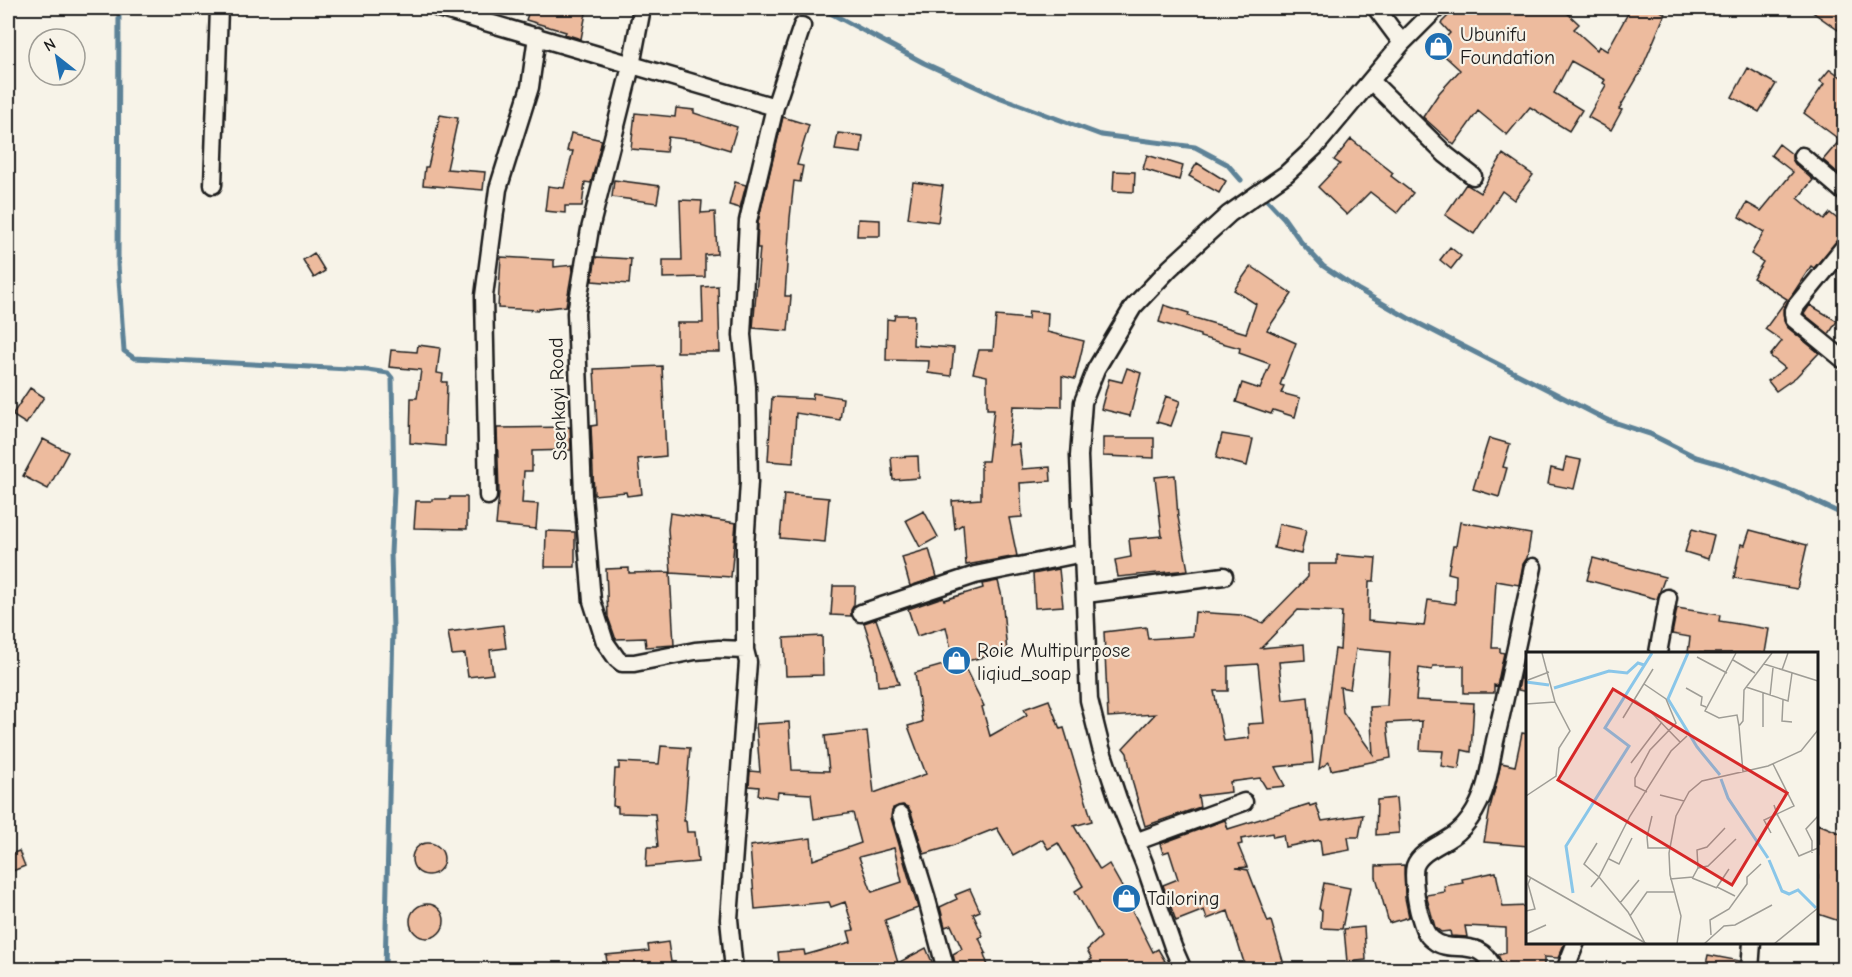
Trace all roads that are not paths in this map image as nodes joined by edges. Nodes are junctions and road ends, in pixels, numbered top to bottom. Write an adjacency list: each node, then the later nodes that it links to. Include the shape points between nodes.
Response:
1 (219, 8): 14 (street)
2 (438, 8): 7 (street)
3 (642, 8): 9 (street, Ssenkayi Road)
4 (1376, 8): 8 (street)
5 (1437, 8): 8 (street)
6 (802, 26): 11 (street)
7 (537, 36): 9 (street); 18 (street, via 530,87 498,189 484,296)
8 (1402, 43): 10 (street)
9 (631, 66): 11 (street); 25 (street, Ssenkayi Road, via 590,229 576,313 583,495 592,601 605,642 622,663 695,651)
10 (1371, 81): 13 (street, via 1446,155); 19 (street, via 1315,147 1195,245 1133,307 1118,329 1083,402 1079,456)
11 (775, 107): 25 (street, via 748,221 744,284 742,335 749,482)
12 (1802, 156): 15 (street)
13 (1473, 176)
14 (213, 185)
15 (1845, 192)
16 (1845, 247): 17 (street, via 1793,313 1794,319)
17 (1845, 360)
18 (488, 496)
19 (1083, 553): 22 (street); 24 (street, via 975,575)
20 (1533, 567): 35 (street, via 1481,800 1457,833 1419,861 1414,874 1419,912 1433,941 1480,952)
21 (1224, 576): 22 (street)
22 (1086, 594): 29 (street, via 1089,700 1101,748)
23 (1668, 598): 26 (street)
24 (861, 613)
25 (745, 650): 32 (street, via 747,681 729,919)
26 (1658, 652)
27 (1244, 802): 29 (street)
28 (901, 815): 33 (street)
29 (1136, 842): 34 (street)
30 (1575, 944): 36 (street)
31 (1752, 944): 37 (street)
32 (734, 969)
33 (946, 969)
34 (1183, 969)
35 (1494, 969)
36 (1565, 969)
37 (1750, 969)

